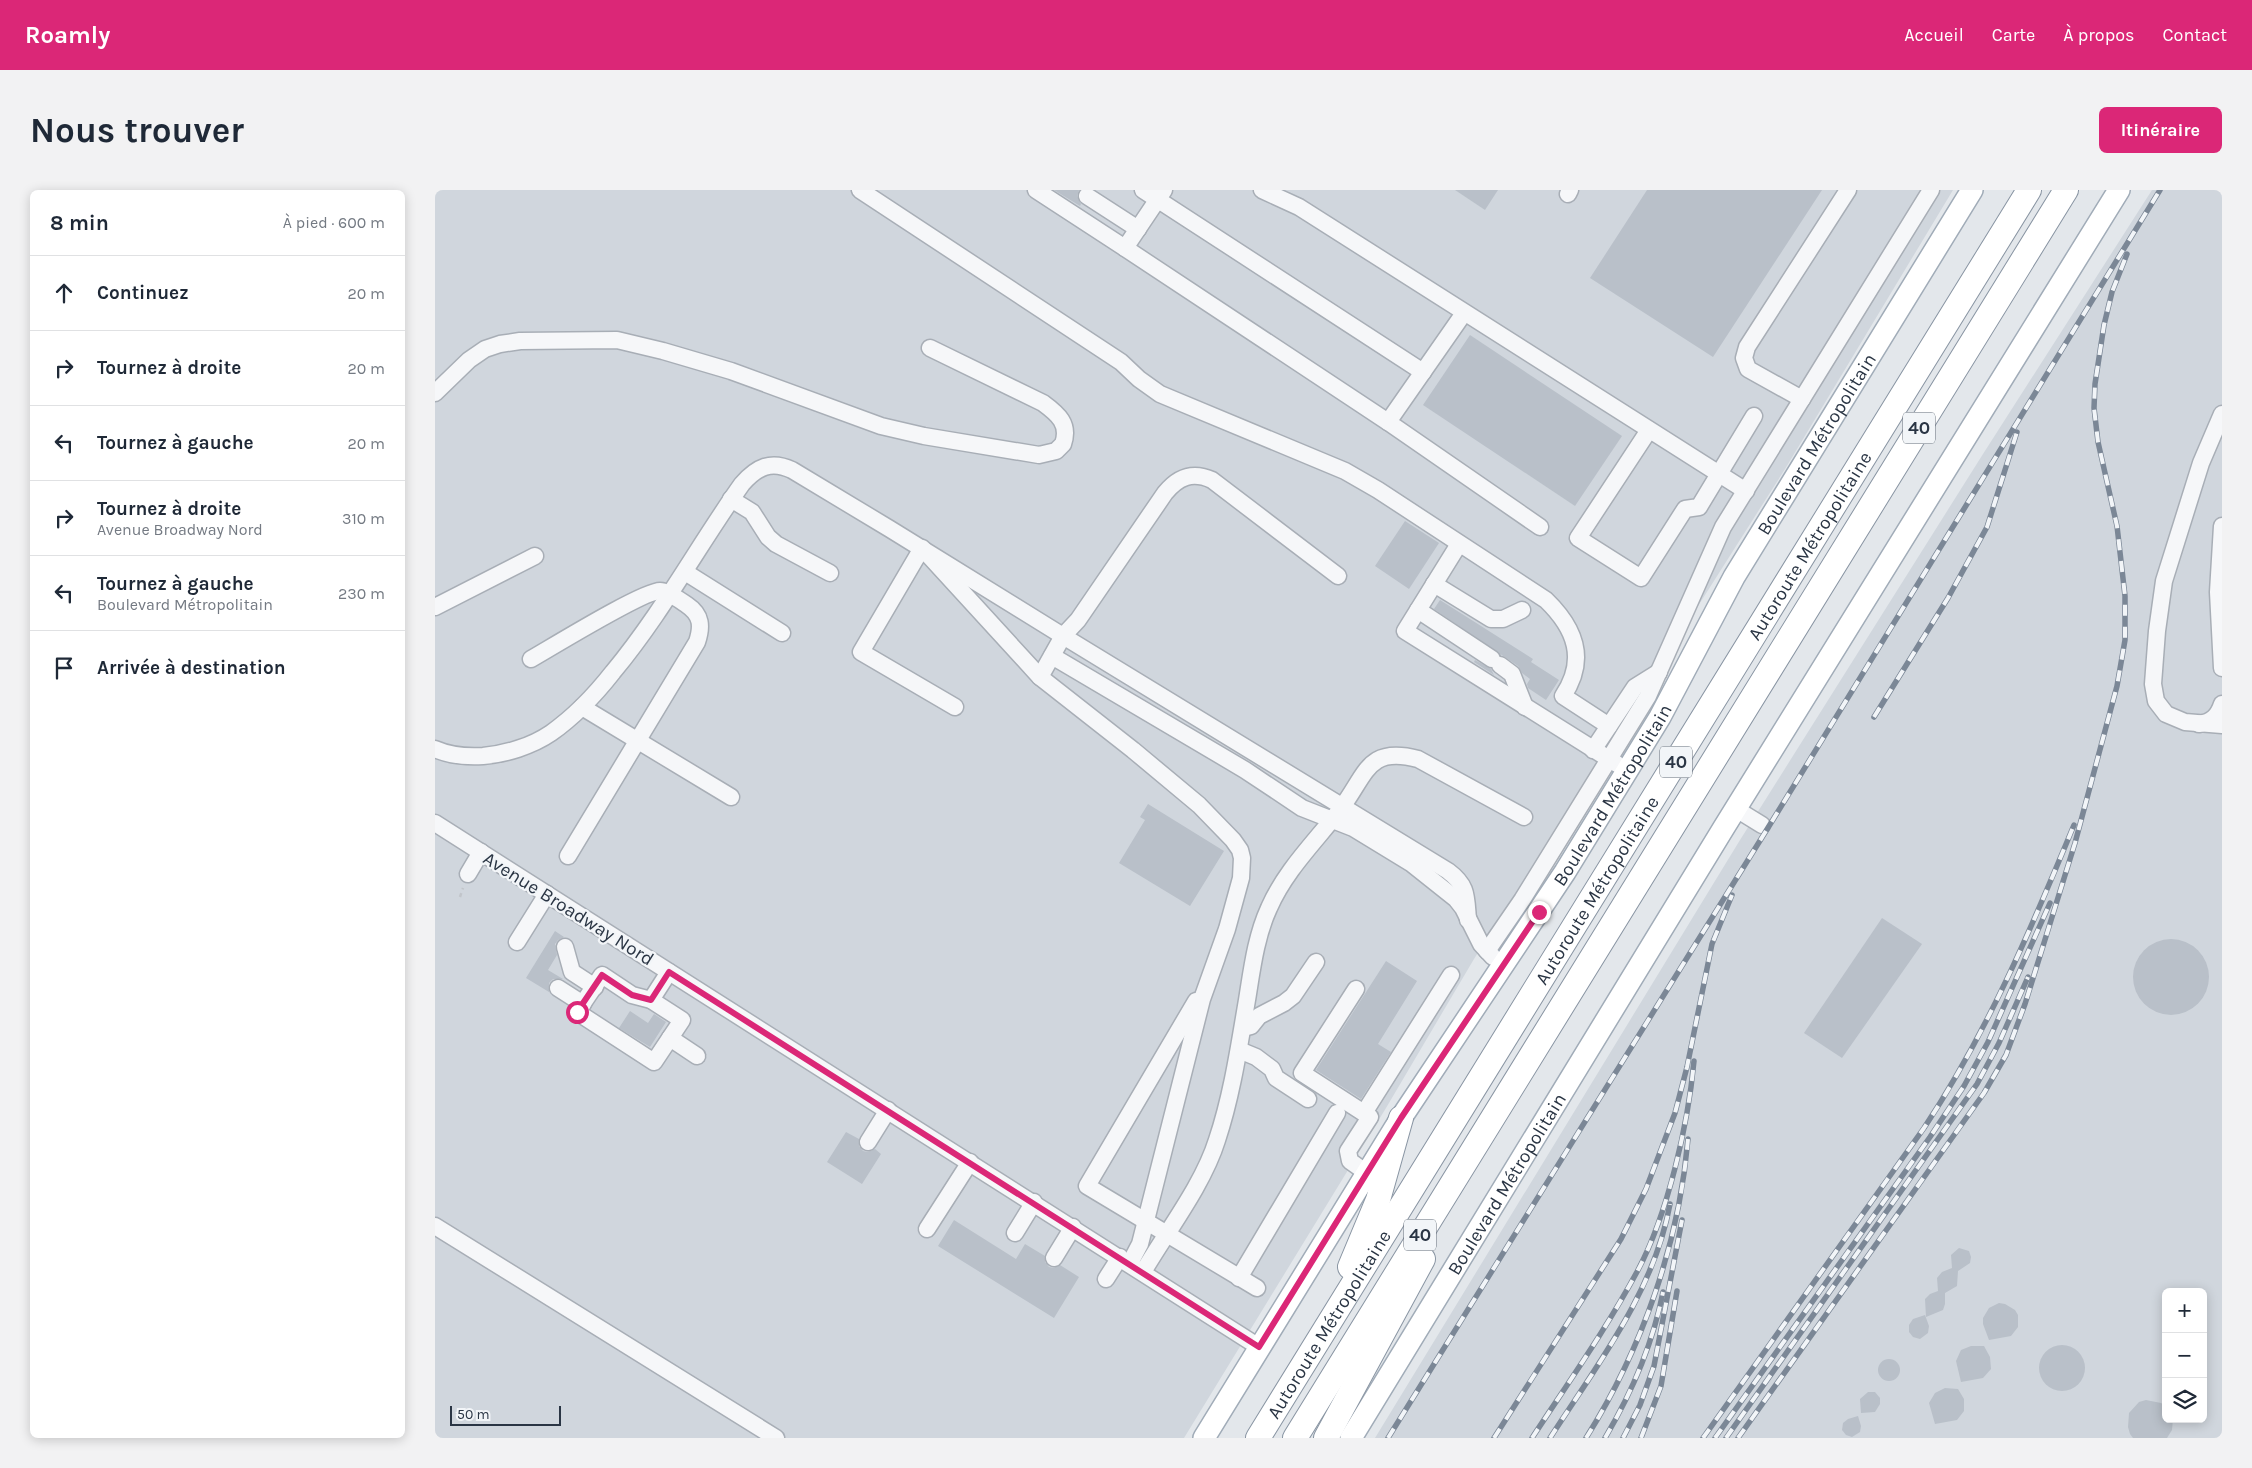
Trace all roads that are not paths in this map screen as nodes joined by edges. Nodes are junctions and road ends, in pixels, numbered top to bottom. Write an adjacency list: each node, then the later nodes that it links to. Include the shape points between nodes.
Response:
1 (860, 190): 29 (street, via 1121,362 1160,394 1345,471)
2 (1036, 190): 14 (street)
3 (1143, 190): 11 (street)
4 (1262, 190): 15 (street, via 1299,207)
5 (1848, 190): 19 (street, via 1747,347 1744,358 1748,369)
6 (1931, 190): 19 (street, Boulevard Métropolitain)
7 (1972, 190): 59 (main road, Boulevard Métropolitain, via 1734,577 1675,691)
8 (2029, 190): 110 (highway, Autoroute Métropolitaine / 40)
9 (2066, 190): 86 (highway, Autoroute Métropolitaine / 40)
10 (2119, 190): 62 (main road, Boulevard Métropolitain)
11 (1161, 195): 13 (street); 17 (street)
12 (1087, 196): 13 (street)
13 (1137, 229): 14 (street)
14 (1125, 248): 22 (street)
15 (1464, 313): 17 (street); 23 (street)
16 (930, 348): 18 (street, via 1048,407 1062,419 1065,428 1063,444 1056,451 1039,455 881,426 731,371 617,340 500,344 469,360)
17 (1423, 372): 22 (street)
18 (435, 393)
19 (1802, 399): 25 (street, Boulevard Métropolitain)
20 (2222, 414): 52 (street, via 2201,463 2169,560 2157,631 2153,684 2156,701 2166,714 2185,722)
21 (1754, 416): 24 (street)
22 (1389, 422): 28 (street)
23 (1649, 430): 24 (street); 24 (street, via 1578,538 1641,578 1685,509 1699,506)
24 (1719, 474): 25 (street)
25 (1745, 491): 45 (street, Boulevard Métropolitain, via 1715,544)
26 (731, 499): 30 (street, via 758,469 771,464 782,465); 32 (street); 33 (street, via 752,512 776,544)
27 (2222, 526): 44 (street, via 2218,614)
28 (1540, 527)
29 (1459, 544): 35 (street); 47 (street, via 1546,600 1563,619 1571,633 1577,657 1574,676 1563,696)
30 (922, 548): 41 (street); 46 (street); 50 (street, via 861,652)
31 (535, 556): 37 (street)
32 (685, 572): 36 (street); 40 (street)
33 (830, 573)
34 (1338, 576): 41 (street, via 1216,483 1193,474 1172,483 1078,620)
35 (1434, 584): 38 (street); 39 (street, via 1491,619)
36 (670, 596): 43 (street, via 659,591 649,594); 49 (street, via 630,653); 55 (street, via 696,613 702,628 697,642)
37 (435, 607)
38 (1418, 610): 51 (street, via 1512,674); 51 (street, via 1405,631)
39 (1522, 610)
40 (781, 633)
41 (1063, 636): 42 (street); 61 (street)
42 (1051, 656): 46 (street); 64 (street, via 1245,770 1302,808)
43 (531, 659)
44 (2222, 668)
45 (1659, 672): 53 (street, via 1635,688); 58 (street, Boulevard Métropolitain)
46 (1040, 677): 79 (street, via 1199,805 1240,850 1241,878)
47 (1575, 704): 53 (street); 54 (street)
48 (2222, 704): 52 (street, via 2218,714 2208,722)
49 (583, 706): 55 (street); 56 (street, via 549,734 510,751 456,756)
50 (955, 707)
51 (1525, 707): 54 (street)
52 (2216, 724)
53 (1609, 726): 57 (street)
54 (1560, 729): 57 (street)
55 (638, 741): 60 (street); 68 (street)
56 (435, 749)
57 (1593, 750): 58 (street)
58 (1609, 759): 59 (street); 74 (street, Boulevard Métropolitain)
59 (1627, 770): 76 (main road, Boulevard Métropolitain)
60 (731, 797)
61 (1342, 806): 63 (street, via 1371,763 1381,758 1404,756 1427,764); 64 (street); 71 (street, via 1458,879 1465,891)
62 (1736, 809): 66 (street); 117 (main road, Boulevard Métropolitain)
63 (1524, 817)
64 (1332, 819): 71 (street, via 1412,864 1456,899); 85 (street, via 1295,864 1268,910 1255,952)
65 (435, 823): 67 (street, Avenue Broadway Nord)
66 (1762, 825)
67 (481, 852): 69 (street); 70 (street, Avenue Broadway Nord)
68 (568, 856)
69 (467, 874)
70 (547, 894): 72 (street); 77 (street, Avenue Broadway Nord)
71 (1468, 920): 74 (street)
72 (517, 942)
73 (565, 947): 80 (street, via 572,972)
74 (1487, 951): 76 (street)
75 (1316, 962): 85 (street, via 1293,996 1259,1016 1251,1026)
76 (1504, 965): 94 (main road, Boulevard Métropolitain)
77 (669, 972): 83 (street); 91 (street, Avenue Broadway Nord)
78 (1451, 975): 93 (street)
79 (1209, 980): 99 (street); 99 (street, via 1087,1186)
80 (595, 987): 83 (street, via 602,975 632,995); 84 (street)
81 (557, 988): 84 (street)
82 (1356, 989): 93 (street, via 1303,1073)
83 (651, 1000): 87 (street, via 682,1020)
84 (583, 1004): 87 (street, via 577,1012 654,1062)
85 (1243, 1028): 88 (street)
86 (1545, 1033): 115 (highway, Autoroute Métropolitaine / 40); 116 (highway)
87 (669, 1038): 89 (street)
88 (1239, 1050): 90 (street, via 1256,1057 1272,1069 1276,1078); 104 (street, via 1227,1108 1208,1164)
89 (697, 1056)
90 (1308, 1099)
91 (888, 1110): 95 (street); 96 (street, Avenue Broadway Nord)
92 (1337, 1113): 107 (street)
93 (1364, 1113): 97 (street, via 1370,1117 1348,1156 1353,1164)
94 (1401, 1118): 97 (main road, Boulevard Métropolitain); 110 (highway, via 1377,1200)
95 (868, 1142)
96 (970, 1162): 98 (street, Avenue Broadway Nord); 102 (street)
97 (1367, 1173): 111 (main road, Boulevard Métropolitain)
98 (1033, 1202): 101 (street, Avenue Broadway Nord); 103 (street)
99 (1145, 1221): 104 (street); 106 (street)
100 (435, 1226): 112 (street)
101 (1073, 1227): 105 (street); 106 (street, Avenue Broadway Nord)
102 (927, 1229)
103 (1015, 1233)
104 (1166, 1234): 106 (street); 107 (street)
105 (1054, 1258)
106 (1131, 1264): 108 (street); 111 (street, Avenue Broadway Nord)
107 (1239, 1278): 109 (street)
108 (1106, 1279)
109 (1257, 1288)
110 (1322, 1334): 114 (highway, Autoroute Métropolitaine / 40)
111 (1259, 1347): 113 (main road, Boulevard Métropolitain)
112 (776, 1438)
113 (1204, 1438)
114 (1258, 1438)
115 (1295, 1438)
116 (1326, 1438)
117 (1351, 1438)

